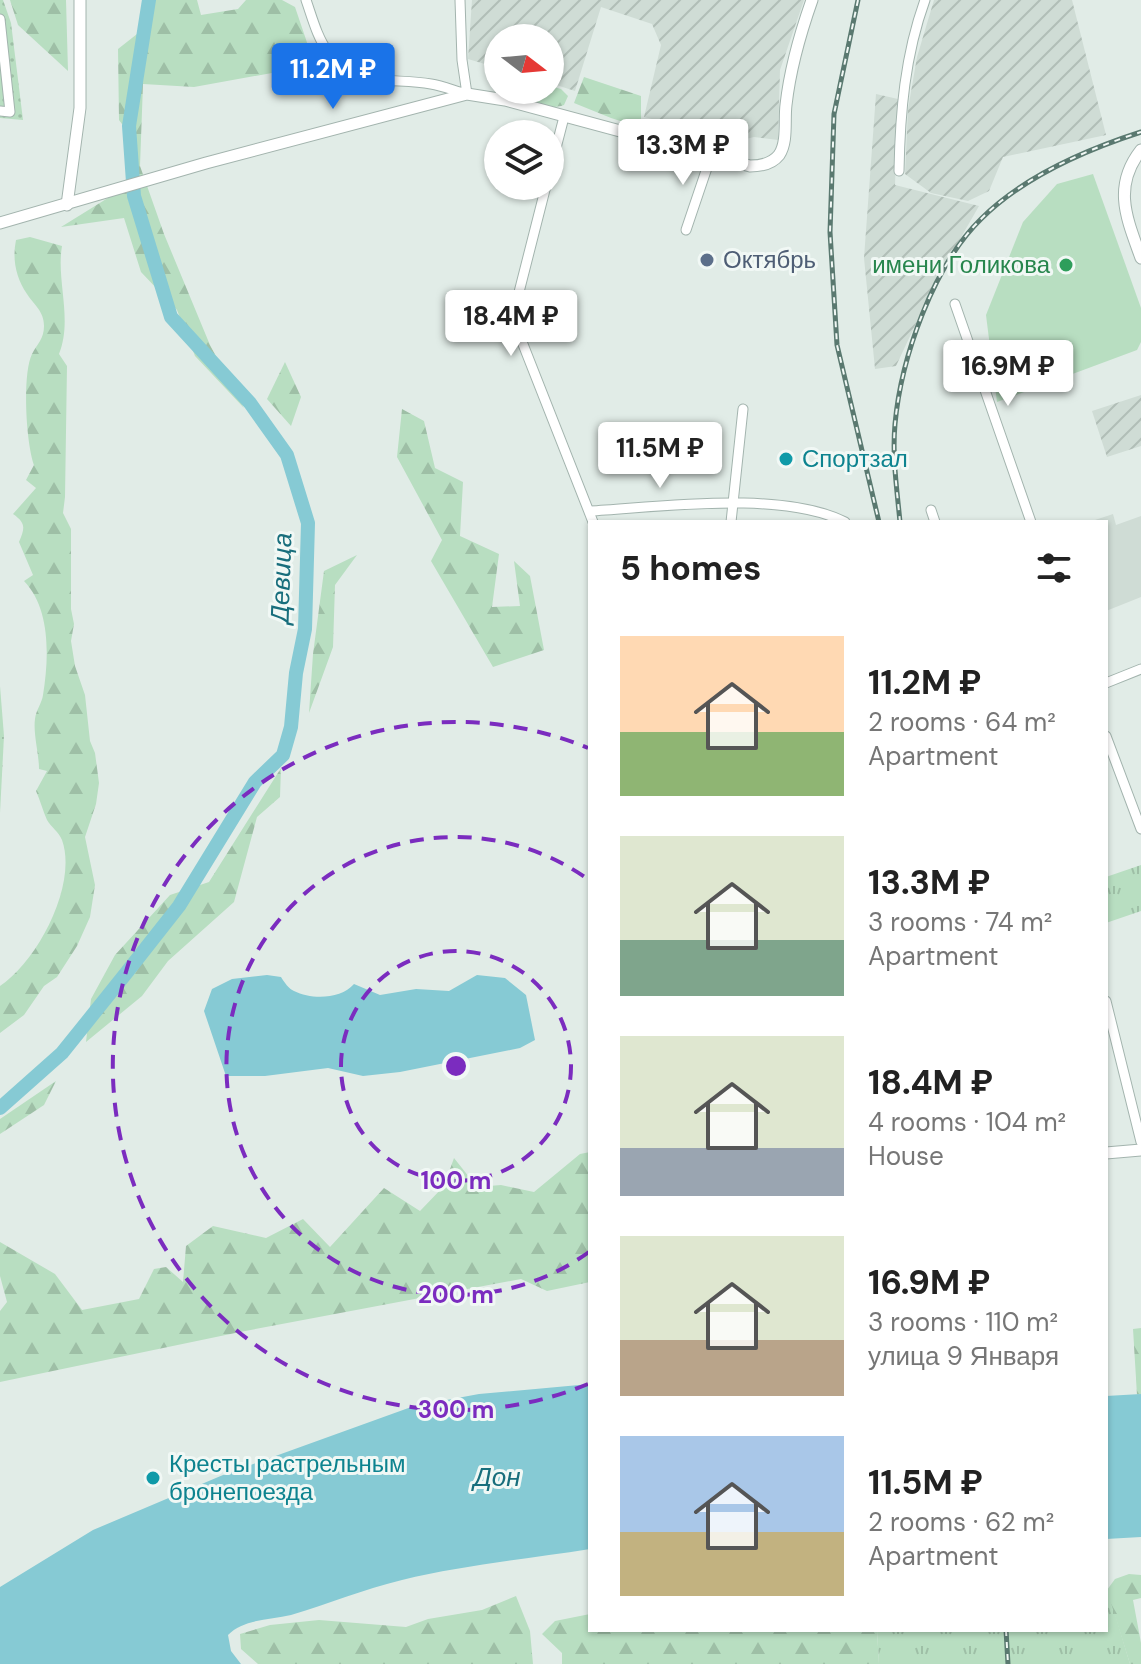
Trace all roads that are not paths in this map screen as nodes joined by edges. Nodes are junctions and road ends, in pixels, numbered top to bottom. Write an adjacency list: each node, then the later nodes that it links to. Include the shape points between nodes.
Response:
1 (80, 0): 16 (street, via 80,108)
2 (306, 0): 8 (street, via 328,52 345,67 369,80 431,84)
3 (460, 0): 8 (street)
4 (812, 0): 13 (street, via 798,40 778,156 762,166)
5 (925, 0): 14 (street, via 913,33 900,115)
6 (0, 19): 7 (street)
7 (2, 51): 9 (street, via 10,112)
8 (467, 94): 10 (street); 16 (street)
9 (0, 111)
10 (564, 117): 11 (street); 13 (street)
11 (563, 120)
12 (1141, 150): 19 (street, via 1125,181 1124,213)
13 (711, 156): 18 (street)
14 (899, 171)
15 (542, 200): 24 (street, via 517,300 517,329)
16 (67, 205): 17 (street)
17 (0, 223)
18 (686, 230)
19 (1141, 258)
20 (955, 304): 29 (street)
21 (743, 409): 22 (street)
22 (733, 502): 24 (street); 26 (street); 27 (street, via 824,512)
23 (931, 510): 28 (street)
24 (590, 511): 25 (street)
25 (592, 520)
26 (731, 520)
27 (841, 520)
28 (934, 520)
29 (1030, 520)
30 (1141, 669): 31 (street)
31 (1108, 682)
32 (1108, 741): 33 (street)
33 (1141, 829)
34 (1108, 1009): 35 (street)
35 (1141, 1142)
36 (1141, 1150): 37 (street)
37 (1108, 1153)

